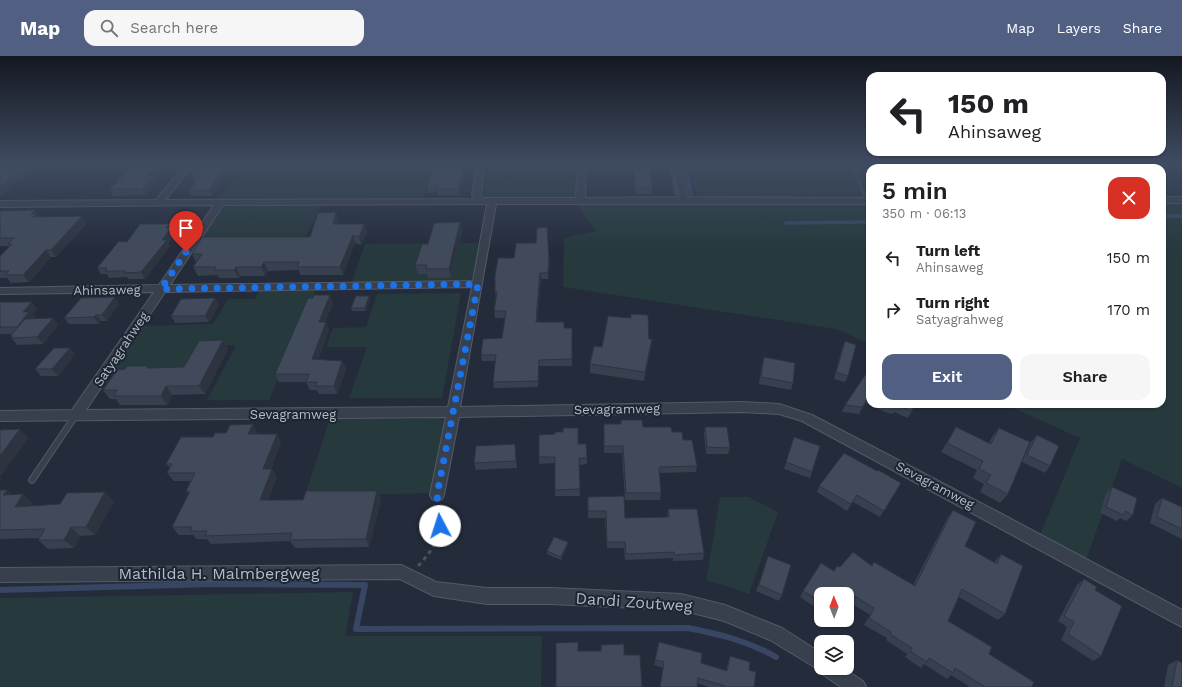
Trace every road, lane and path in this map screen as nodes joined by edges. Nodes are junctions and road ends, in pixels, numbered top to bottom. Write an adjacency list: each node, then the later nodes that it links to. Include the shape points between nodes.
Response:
1 (167, 192): 9 (street)
2 (476, 192): 10 (street, via 476,195)
3 (580, 192): 11 (street)
4 (682, 192): 5 (street)
5 (684, 200): 8 (street); 11 (street)
6 (1166, 200): 7 (street)
7 (1182, 200)
8 (866, 201)
9 (159, 202): 12 (street); 13 (street)
10 (487, 202): 11 (street); 12 (street); 14 (street)
11 (580, 202)
12 (220, 203): 15 (street, Satyagrahweg)
13 (0, 204)
14 (478, 284): 15 (street, Ahinsaweg); 17 (street)
15 (161, 289): 16 (street, Ahinsaweg); 18 (street, Satyagrahweg)
16 (0, 290)
17 (453, 412): 18 (street, Sevagramweg); 21 (street); 25 (street, Sevagramweg, via 742,407 779,409 807,418)
18 (76, 415): 19 (street, Sevagramweg); 20 (lane)
19 (0, 416)
20 (32, 480)
21 (437, 495): 23 (path, via 440,526 436,545)
22 (0, 575): 23 (street, Mathilda H. Malmbergweg, via 401,572)
23 (409, 575): 24 (street, Mathilda H. Malmbergweg)
24 (434, 589): 26 (street, Dandi Zoutweg, via 487,596 681,602 725,613 776,634)
25 (1182, 619)
26 (814, 658)
27 (839, 675): 28 (street)
28 (857, 687)

